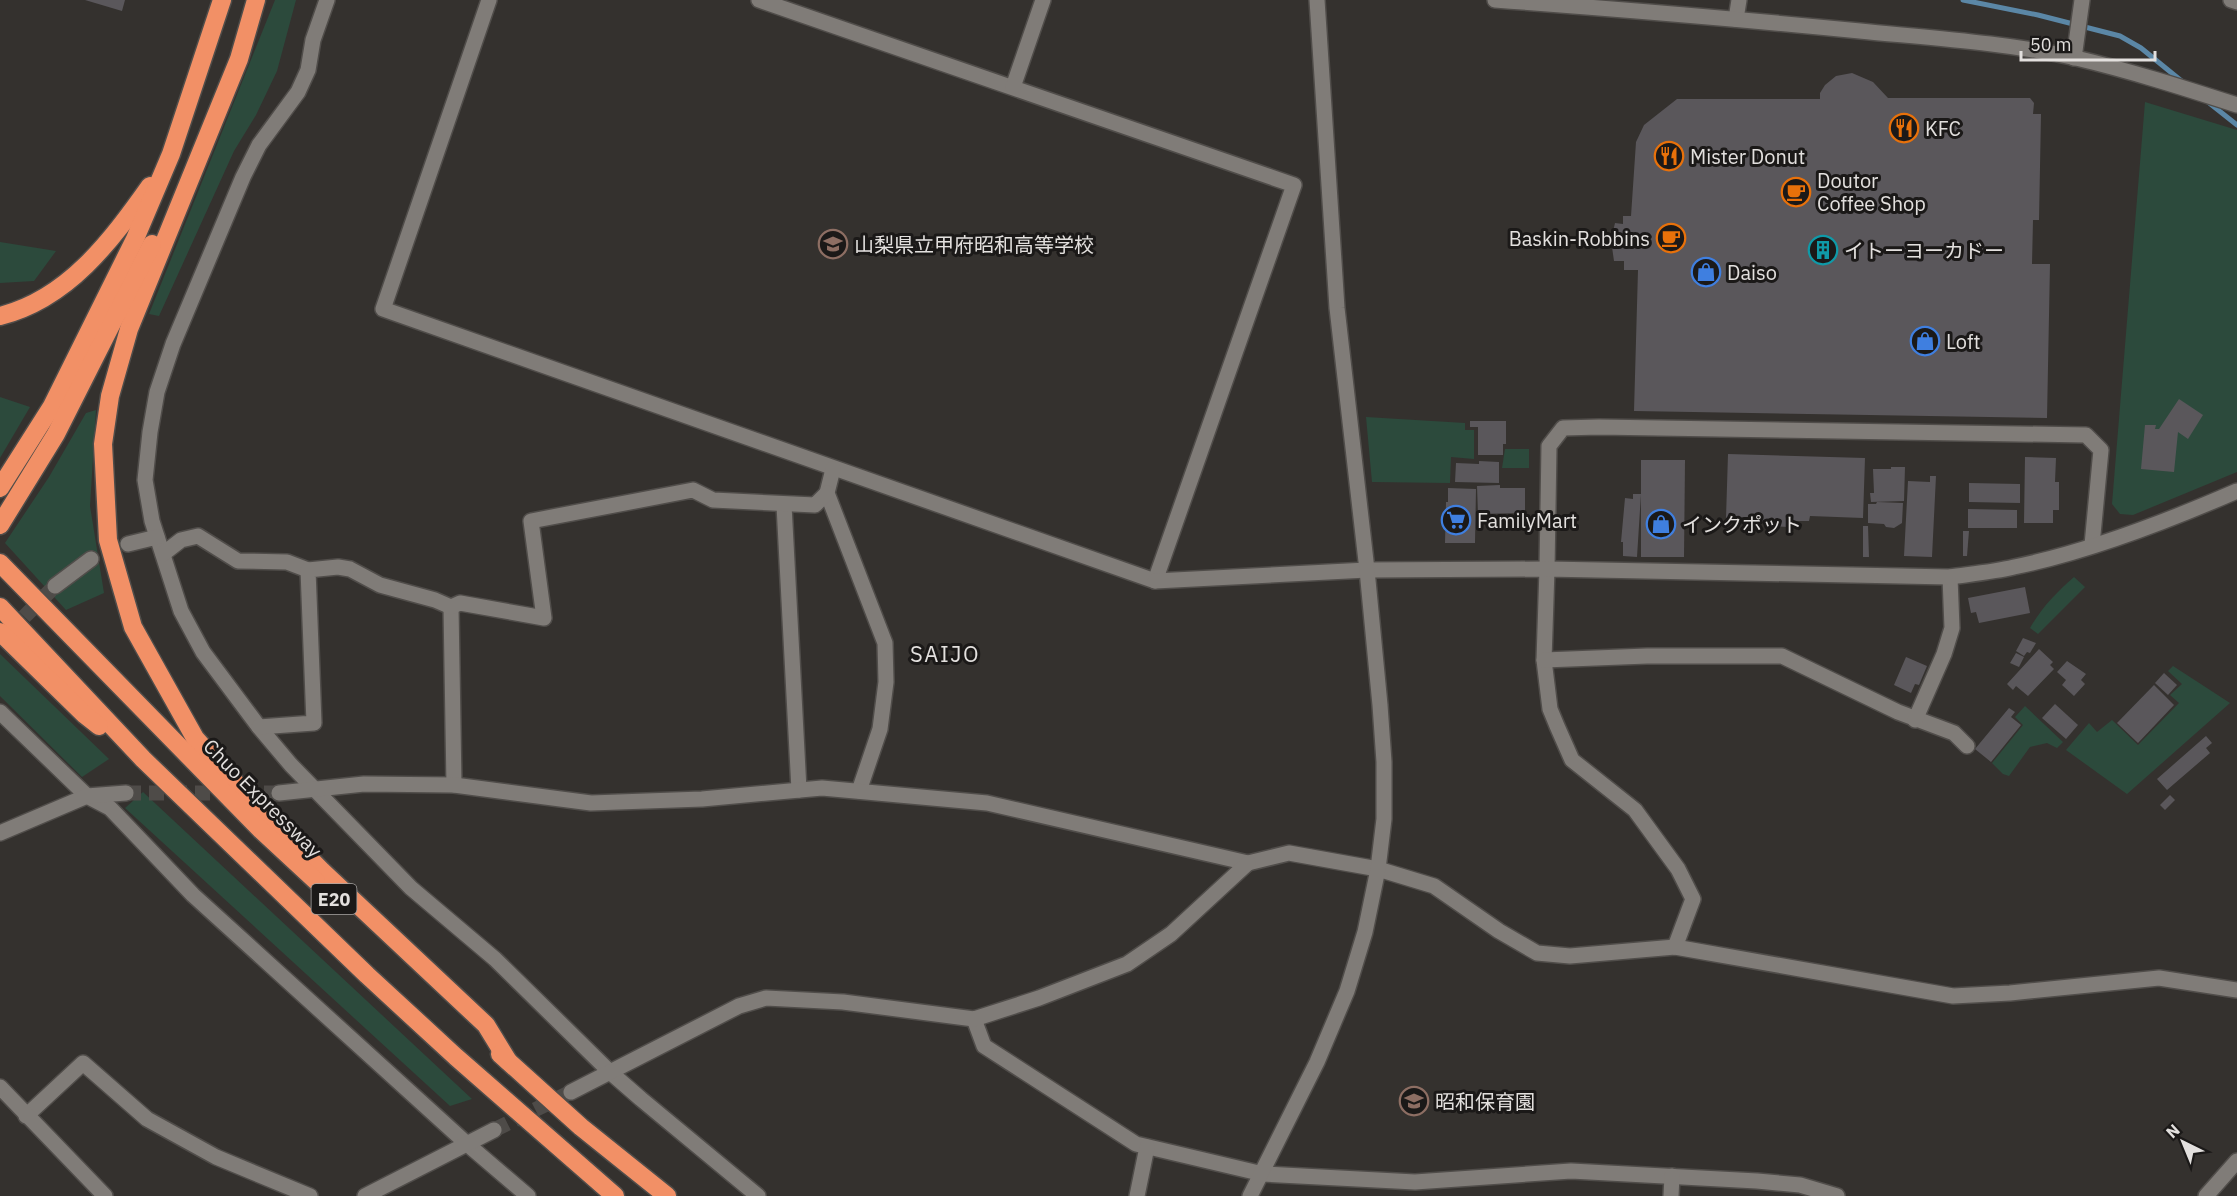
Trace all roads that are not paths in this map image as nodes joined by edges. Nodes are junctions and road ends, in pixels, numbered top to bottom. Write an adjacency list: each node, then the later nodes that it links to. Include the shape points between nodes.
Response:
1 (222, 0): 18 (highway)
2 (256, 0): 17 (highway, via 239,59)
3 (327, 0): 26 (street, via 313,40 308,70 243,177 160,382 145,480)
4 (489, 0): 20 (street, via 383,309)
5 (759, 0): 15 (street)
6 (1043, 0): 15 (street)
7 (1317, 0): 34 (street, via 1337,308)
8 (1495, 0): 13 (street)
9 (1739, 0): 13 (street)
10 (2082, 0): 14 (street)
11 (2231, 0): 12 (street)
12 (2237, 2)
13 (1736, 19): 14 (street, via 1918,36)
14 (2074, 58): 16 (street)
15 (1013, 87): 36 (street, via 1294,185)
16 (2237, 105)
17 (215, 116): 25 (highway, via 56,434); 60 (highway, via 129,329 110,396 103,444 108,540 133,627 195,738 322,871 486,1025)
18 (171, 154): 19 (highway, via 111,238 79,274 21,311); 21 (highway, via 135,239 52,406)
19 (0, 316)
20 (833, 468): 23 (street); 36 (street)
21 (0, 488)
22 (2237, 491): 28 (street)
23 (826, 493): 24 (street, via 815,505); 50 (street, via 885,643 886,682 880,729)
24 (784, 505): 39 (street, via 713,500 693,490 531,521 544,618 460,603); 49 (street)
25 (0, 525)
26 (157, 537): 27 (street); 29 (street)
27 (128, 544)
28 (2092, 545): 32 (street, via 2101,450 2086,435 1587,427 1563,429 1549,446); 35 (street, via 2013,568)
29 (163, 554): 33 (street, via 181,540 198,536 238,561 287,562); 44 (street, via 181,611 203,652)
30 (91, 559): 37 (street)
31 (0, 563): 60 (highway, Chuo Expressway / E20, via 261,830)
32 (1547, 569): 34 (street); 35 (street); 41 (street)
33 (308, 570): 39 (street, via 350,569 380,585); 44 (street, via 314,723)
34 (1366, 570): 36 (street); 56 (street, via 1384,762 1384,819)
35 (1950, 577): 43 (street, via 1952,628)
36 (1155, 580)
37 (55, 586)
38 (0, 607): 46 (highway, E20)
39 (451, 607): 47 (street)
40 (0, 632): 46 (highway, via 85,715)
41 (1545, 660): 43 (street, via 1782,656); 57 (street, via 1550,709 1572,760 1635,810 1678,869 1693,899)
42 (0, 712): 53 (street)
43 (1915, 720): 45 (street, via 1954,734)
44 (259, 727): 48 (street)
45 (1967, 746)
46 (143, 759): 75 (highway, E20, via 456,1057)
47 (454, 785): 48 (street); 49 (street, via 591,803)
48 (315, 788): 52 (street); 61 (street, via 411,888 495,959)
49 (799, 790): 50 (street)
50 (859, 791): 55 (street, via 987,802)
51 (126, 793): 53 (street)
52 (279, 793)
53 (87, 796): 54 (street); 66 (street, via 110,808 193,895)
54 (0, 833)
55 (1248, 863): 56 (street, via 1288,853); 59 (street, via 1171,934 1127,964)
56 (1378, 869): 57 (street, via 1434,886 1499,932 1537,953 1570,956); 69 (street, via 1347,991)
57 (1675, 947): 58 (street, via 1953,996 2158,978)
58 (2237, 990)
59 (974, 1019): 61 (street, via 843,1002 766,998 739,1006); 67 (street, via 984,1046 1136,1144)
60 (508, 1061): 76 (highway, Chuo Expressway / E20)
61 (610, 1072): 63 (street); 77 (street)
62 (0, 1087): 64 (street)
63 (571, 1092)
64 (26, 1116): 71 (street); 72 (street, via 82,1063 147,1119 216,1157)
65 (494, 1130): 66 (street)
66 (466, 1143): 73 (street); 74 (street)
67 (1148, 1146): 69 (street); 78 (street)
68 (2237, 1161): 82 (street)
69 (1263, 1174): 70 (street, via 1415,1182 1570,1172); 79 (street)
70 (1672, 1176): 80 (street); 81 (street, via 1800,1185)
71 (105, 1196)
72 (310, 1196)
73 (365, 1196)
74 (528, 1196)
75 (615, 1196)
76 (667, 1196)
77 (758, 1196)
78 (1137, 1196)
79 (1250, 1196)
80 (1671, 1196)
81 (1836, 1196)
82 (2206, 1196)

